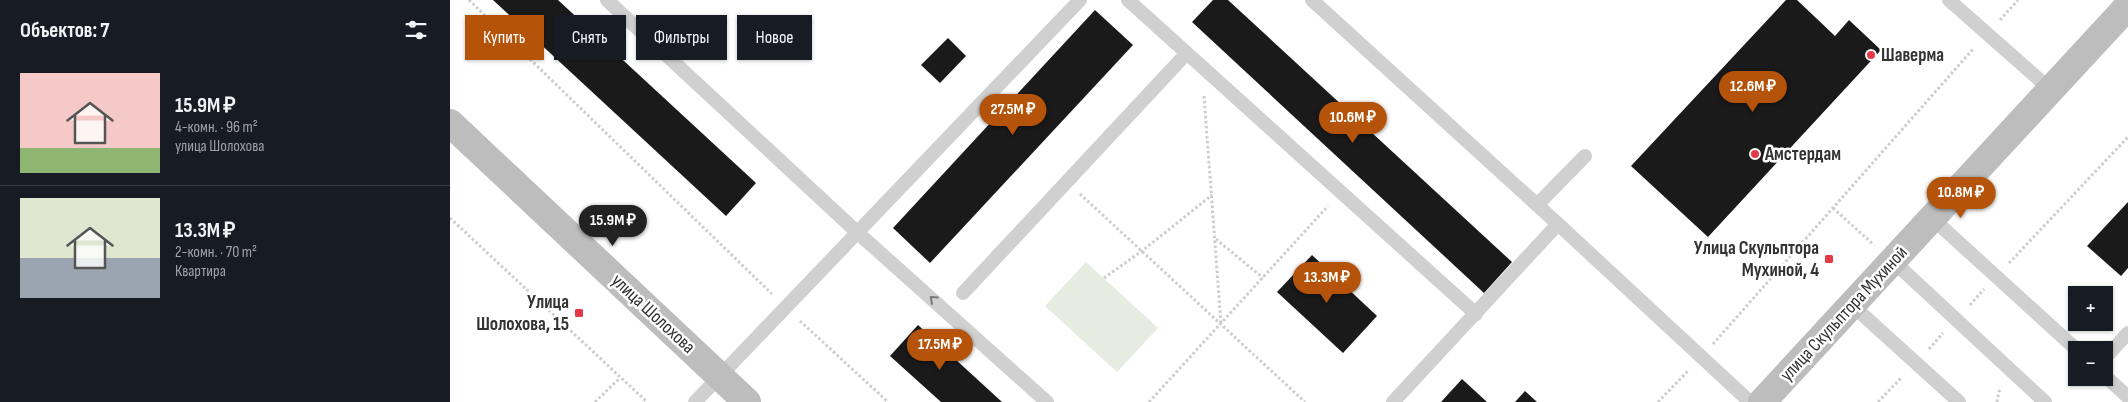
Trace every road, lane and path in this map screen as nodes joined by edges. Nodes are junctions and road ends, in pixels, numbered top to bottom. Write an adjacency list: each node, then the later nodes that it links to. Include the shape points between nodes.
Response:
1 (469, 0): 31 (path)
2 (607, 0): 23 (lane)
3 (1080, 0): 23 (lane)
4 (1128, 0): 10 (lane)
5 (1312, 0): 18 (lane)
6 (1949, 0): 9 (lane)
7 (2018, 0): 9 (path)
8 (2128, 6): 12 (street, улица Скульптора Мухиной)
9 (1988, 32): 12 (lane); 19 (path)
10 (1186, 54): 11 (lane); 15 (lane)
11 (1201, 68): 16 (lane); 17 (path)
12 (2051, 90): 21 (street, улица Скульптора Мухиной)
13 (450, 123): 38 (street, улица Шолохова)
14 (1585, 156): 18 (lane)
15 (1067, 181): 25 (path); 29 (lane)
16 (1340, 193): 28 (path); 32 (lane)
17 (1212, 195): 24 (path); 25 (path)
18 (1537, 205): 22 (lane)
19 (1833, 208): 26 (path); 37 (path)
20 (450, 218): 39 (path)
21 (1933, 219): 26 (street, улица Скульптора Мухиной); 35 (lane)
22 (1558, 224): 32 (lane); 37 (lane)
23 (858, 233): 31 (lane); 47 (lane, one-way to 23)
24 (1216, 239): 28 (path); 33 (path)
25 (1142, 251): 27 (path); 33 (path)
26 (1894, 261): 30 (street, улица Скульптора Мухиной); 55 (lane)
27 (1104, 278)
28 (1263, 278): 33 (path)
29 (963, 293)
30 (1852, 305): 53 (street, улица Скульптора Мухиной); 54 (lane)
31 (786, 307): 38 (lane); 46 (path)
32 (1476, 314): 50 (lane)
33 (1221, 324): 48 (path); 49 (path)
34 (2128, 333): 36 (lane)
35 (2068, 343)
36 (2113, 349)
37 (1702, 357): 51 (path); 52 (lane)
38 (720, 376): 44 (lane); 45 (street, улица Шолохова)
39 (620, 378): 42 (path); 43 (path)
40 (2113, 383): 41 (lane)
41 (2128, 397)
42 (595, 402)
43 (647, 402)
44 (695, 402)
45 (747, 402)
46 (888, 402)
47 (1047, 402)
48 (1149, 402)
49 (1305, 402)
50 (1393, 402)
51 (1658, 402)
52 (1750, 402)
53 (1762, 402)
54 (1959, 402)
55 (2044, 402)

